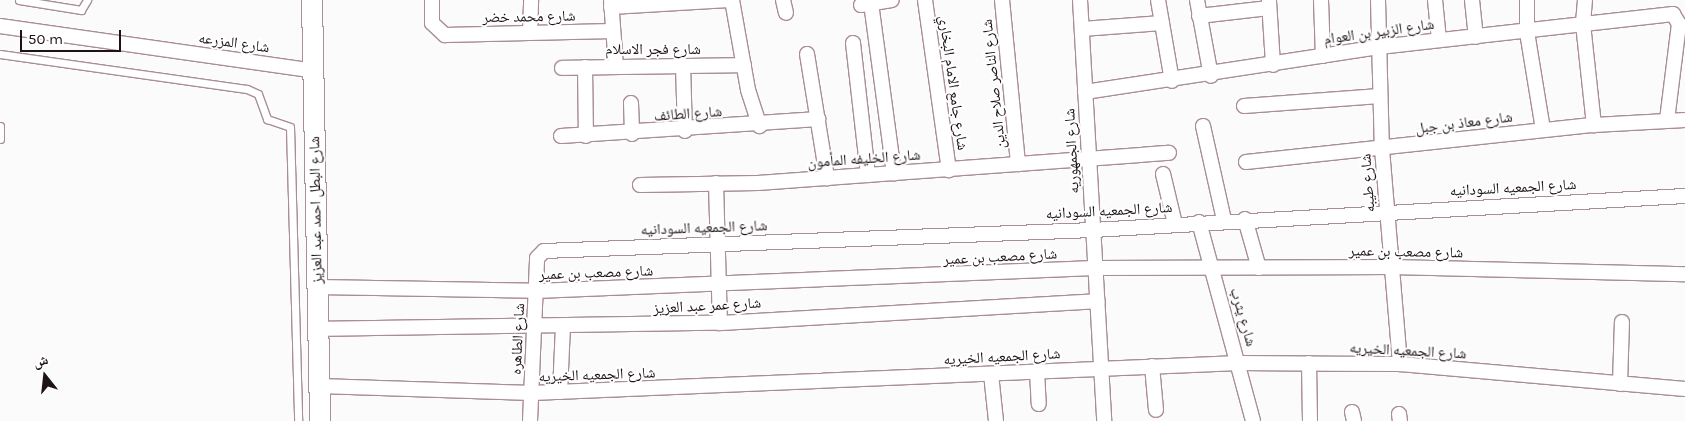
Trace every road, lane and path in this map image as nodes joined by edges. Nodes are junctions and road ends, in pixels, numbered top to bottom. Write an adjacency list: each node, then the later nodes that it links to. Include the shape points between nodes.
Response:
1 (19, 0): 2 (lane, via 81,10)
2 (87, 0)
3 (312, 0): 42 (main road, شارع البطل احمد عبد العزيز)
4 (432, 0): 28 (street, شارع محمد خضر, via 432,23 445,35)
5 (531, 0): 28 (street)
6 (730, 0): 19 (street); 36 (street)
7 (892, 0): 68 (street, via 866,4)
8 (925, 0): 67 (street, شارع جامع الامام البخاري)
9 (1002, 0): 66 (street, شارع الناصر صلاح الدين)
10 (1080, 0): 25 (street, شارع الجمهوريه)
11 (1158, 0): 22 (street)
12 (1197, 0): 21 (street)
13 (1321, 0): 35 (street)
14 (1378, 0): 32 (street, شارع طيبه)
15 (1435, 0): 30 (street)
16 (1472, 0): 29 (street)
17 (1527, 0): 27 (street)
18 (1585, 0): 23 (street)
19 (611, 3): 26 (street)
20 (1269, 4): 21 (street); 37 (street)
21 (1199, 16): 43 (street)
22 (1162, 23): 25 (street); 44 (street)
23 (1583, 24): 27 (street, شارع الزبير بن العوام); 50 (street, شارع الزبير بن العوام, via 1677,16); 52 (street)
24 (0, 26): 42 (street, شارع المزرعه)
25 (1082, 29): 45 (street, شارع الجمهوريه)
26 (613, 31): 28 (street, شارع محمد خضر); 38 (street)
27 (1527, 32): 29 (street, شارع الزبير بن العوام); 56 (street)
28 (530, 33)
29 (1476, 37): 30 (street, شارع الزبير بن العوام)
30 (1439, 40): 32 (street, شارع الزبير بن العوام)
31 (853, 43): 69 (street)
32 (1379, 47): 35 (street, شارع الزبير بن العوام); 46 (street, شارع طيبه)
33 (0, 54): 111 (lane, via 246,89 258,94 267,119 290,127)
34 (807, 54): 49 (street)
35 (1323, 56): 37 (street, شارع الزبير بن العوام)
36 (744, 65): 39 (street, شارع فجر الاسلام); 54 (street)
37 (1273, 65): 43 (street, شارع الزبير بن العوام)
38 (616, 66): 39 (street, شارع فجر الاسلام); 40 (street, شارع فجر الاسلام)
39 (683, 66): 57 (street)
40 (585, 67): 41 (street, شارع فجر الاسلام); 60 (street)
41 (562, 68)
42 (315, 71): 89 (main road, شارع البطل احمد عبد العزيز)
43 (1211, 76): 44 (street, شارع الزبير بن العوام)
44 (1172, 81): 45 (street, شارع الزبير بن العوام)
45 (1086, 92): 64 (street, شارع الجمهوريه)
46 (1380, 96): 48 (street); 62 (street, شارع طيبه)
47 (631, 103): 58 (street)
48 (1244, 106)
49 (818, 119): 54 (street, شارع الطائف); 71 (street)
50 (1668, 120): 51 (street, شارع معاذ بن جبل); 52 (street, شارع معاذ بن جبل)
51 (1685, 120)
52 (1594, 125): 56 (street, شارع معاذ بن جبل)
53 (0, 126): 61 (lane)
54 (760, 126): 57 (street, شارع الطائف)
55 (1202, 126): 77 (street)
56 (1543, 130): 62 (street, شارع معاذ بن جبل)
57 (685, 131): 58 (street, شارع الطائف)
58 (632, 134): 60 (street, شارع الطائف)
59 (561, 136): 60 (street, شارع الطائف)
60 (586, 136)
61 (0, 139)
62 (1382, 149): 65 (street, شارع معاذ بن جبل); 75 (street, شارع طيبه)
63 (1169, 153): 64 (street, شارع الخليفه المأمون)
64 (1089, 158): 66 (street, شارع الخليفه المأمون); 80 (street, شارع الجمهوريه)
65 (1246, 162)
66 (1018, 164): 67 (street, شارع الخليفه المأمون)
67 (949, 170): 68 (street, شارع الخليفه المأمون)
68 (894, 173): 69 (street, شارع الخليفه المأمون)
69 (868, 174): 71 (street, شارع الخليفه المأمون)
70 (1163, 174): 79 (street)
71 (827, 178): 72 (street, شارع الخليفه المأمون)
72 (716, 184): 73 (street, شارع الخليفه المأمون); 81 (street)
73 (640, 185)
74 (1685, 196): 75 (street, شارع الجمعيه السودانيه)
75 (1386, 211): 76 (street, شارع الجمعيه السودانيه); 83 (street, شارع طيبه)
76 (1245, 219): 77 (street, شارع الجمعيه السودانيه); 86 (street)
77 (1224, 220): 78 (street, شارع الجمعيه السودانيه)
78 (1200, 222): 79 (street, شارع الجمعيه السودانيه); 85 (street, شارع يثرب)
79 (1174, 224): 80 (street, شارع الجمعيه السودانيه)
80 (1093, 230): 81 (street, شارع الجمعيه السودانيه); 84 (street, شارع الجمهوريه)
81 (718, 244): 82 (street, شارع الجمعيه السودانيه, via 550,250); 88 (street)
82 (537, 258): 90 (street, شارع الطاهره)
83 (1392, 267): 86 (street, شارع مصعب بن عمير); 87 (street, شارع مصعب بن عمير); 99 (street, شارع طيبه)
84 (1096, 268): 85 (street, شارع مصعب بن عمير); 88 (street, شارع مصعب بن عمير); 91 (street, شارع الجمهوريه)
85 (1212, 268): 86 (street, شارع مصعب بن عمير); 97 (street, شارع يثرب)
86 (1259, 268)
87 (1685, 274)
88 (719, 286): 90 (street, شارع مصعب بن عمير); 93 (street)
89 (317, 287): 90 (street, شارع مصعب بن عمير); 96 (main road, شارع البطل احمد عبد العزيز)
90 (536, 291): 94 (street, شارع الطاهره)
91 (1097, 301): 93 (street, شارع عمر عبد العزيز); 101 (street, شارع الجمهوريه)
92 (1622, 322): 104 (street)
93 (720, 323): 95 (street, شارع عمر عبد العزيز)
94 (534, 327): 95 (street, شارع عمر عبد العزيز); 96 (street, شارع عمر عبد العزيز); 108 (street, شارع الطاهره)
95 (563, 327): 107 (street)
96 (318, 329): 105 (main road, شارع البطل احمد عبد العزيز)
97 (1239, 363): 98 (street, شارع الجمعيه الخيريه); 100 (street, شارع الجمعيه الخيريه); 116 (street, شارع يثرب)
98 (1309, 363): 99 (street, شارع الجمعيه الخيريه); 117 (street)
99 (1400, 364): 104 (street, شارع الجمعيه الخيريه)
100 (1152, 366): 101 (street, شارع الجمعيه الخيريه); 110 (street)
101 (1101, 368): 102 (street, شارع الجمعيه الخيريه); 115 (street, شارع الجمهوريه)
102 (1037, 371): 103 (street, شارع الجمعيه الخيريه); 109 (street)
103 (991, 374): 107 (street, شارع الجمعيه الخيريه); 114 (street)
104 (1620, 384): 106 (street, شارع الجمعيه الخيريه)
105 (319, 386): 108 (street, شارع الجمعيه الخيريه); 112 (main road, شارع البطل احمد عبد العزيز)
106 (1685, 389)
107 (560, 392): 108 (street, شارع الجمعيه الخيريه)
108 (532, 393): 113 (street, شارع الطاهره)
109 (1039, 404)
110 (1156, 410)
111 (298, 421)
112 (320, 421)
113 (530, 421)
114 (996, 421)
115 (1104, 421)
116 (1253, 421)
117 (1310, 421)

